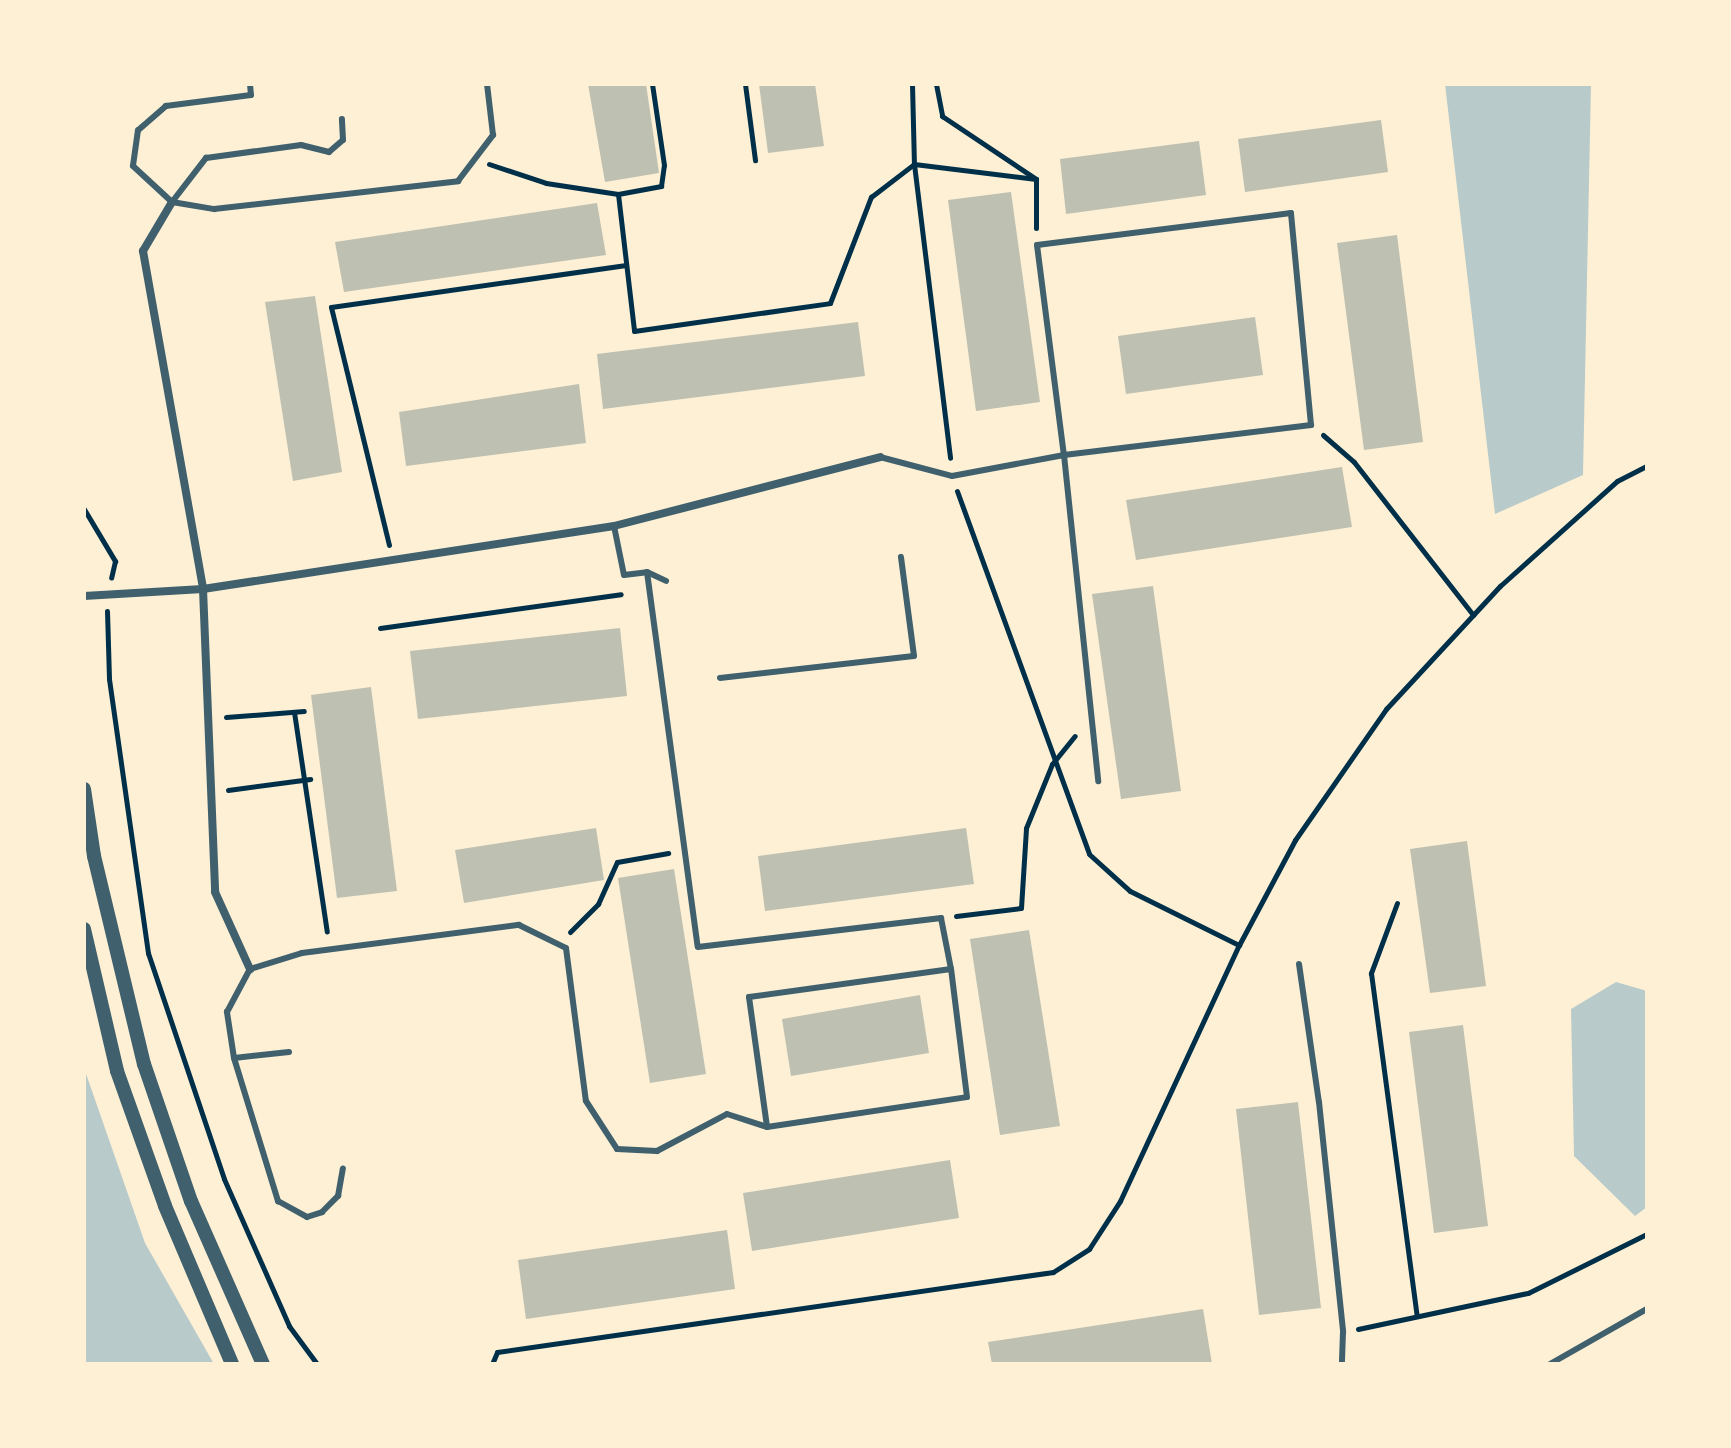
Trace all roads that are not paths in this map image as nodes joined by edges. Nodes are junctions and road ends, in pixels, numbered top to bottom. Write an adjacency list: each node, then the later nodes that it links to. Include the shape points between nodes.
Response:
1 (250, 84): 4 (lane, via 251,95 166,106 138,130 133,166)
2 (487, 84): 4 (lane, via 493,135 458,181 214,209)
3 (342, 119): 4 (lane, via 343,140 329,152 301,145 206,158)
4 (172, 202): 11 (street, via 143,251)
5 (1064, 455): 5 (lane, via 1037,245 1291,213 1311,425); 6 (lane, via 952,476); 14 (lane)
6 (880, 457): 7 (street)
7 (614, 526): 9 (lane, via 624,575); 11 (street)
8 (901, 557): 13 (lane, via 914,656)
9 (647, 572): 10 (lane); 19 (lane, via 698,947 941,918)
10 (666, 581)
11 (203, 589): 12 (street); 18 (street, via 215,892)
12 (84, 596)
13 (720, 678)
14 (1098, 781)
15 (84, 789): 26 (street, via 94,856 144,1064 191,1201)
16 (84, 929): 25 (street, via 117,1071 165,1206)
17 (1299, 964): 27 (lane, via 1343,1332)
18 (250, 969): 21 (lane, via 227,1012); 22 (lane, via 329,950 519,925 566,948 586,1101 617,1149 657,1151 727,1114)
19 (951, 969): 22 (lane, via 967,1097); 22 (lane, via 749,997)
20 (289, 1052): 21 (lane)
21 (234, 1058): 23 (lane, via 278,1201 307,1217 322,1212 338,1196 345,1180)
22 (767, 1127)
23 (343, 1168)
24 (1647, 1309): 28 (lane)
25 (232, 1364)
26 (263, 1364)
27 (1342, 1364)
28 (1550, 1364)

